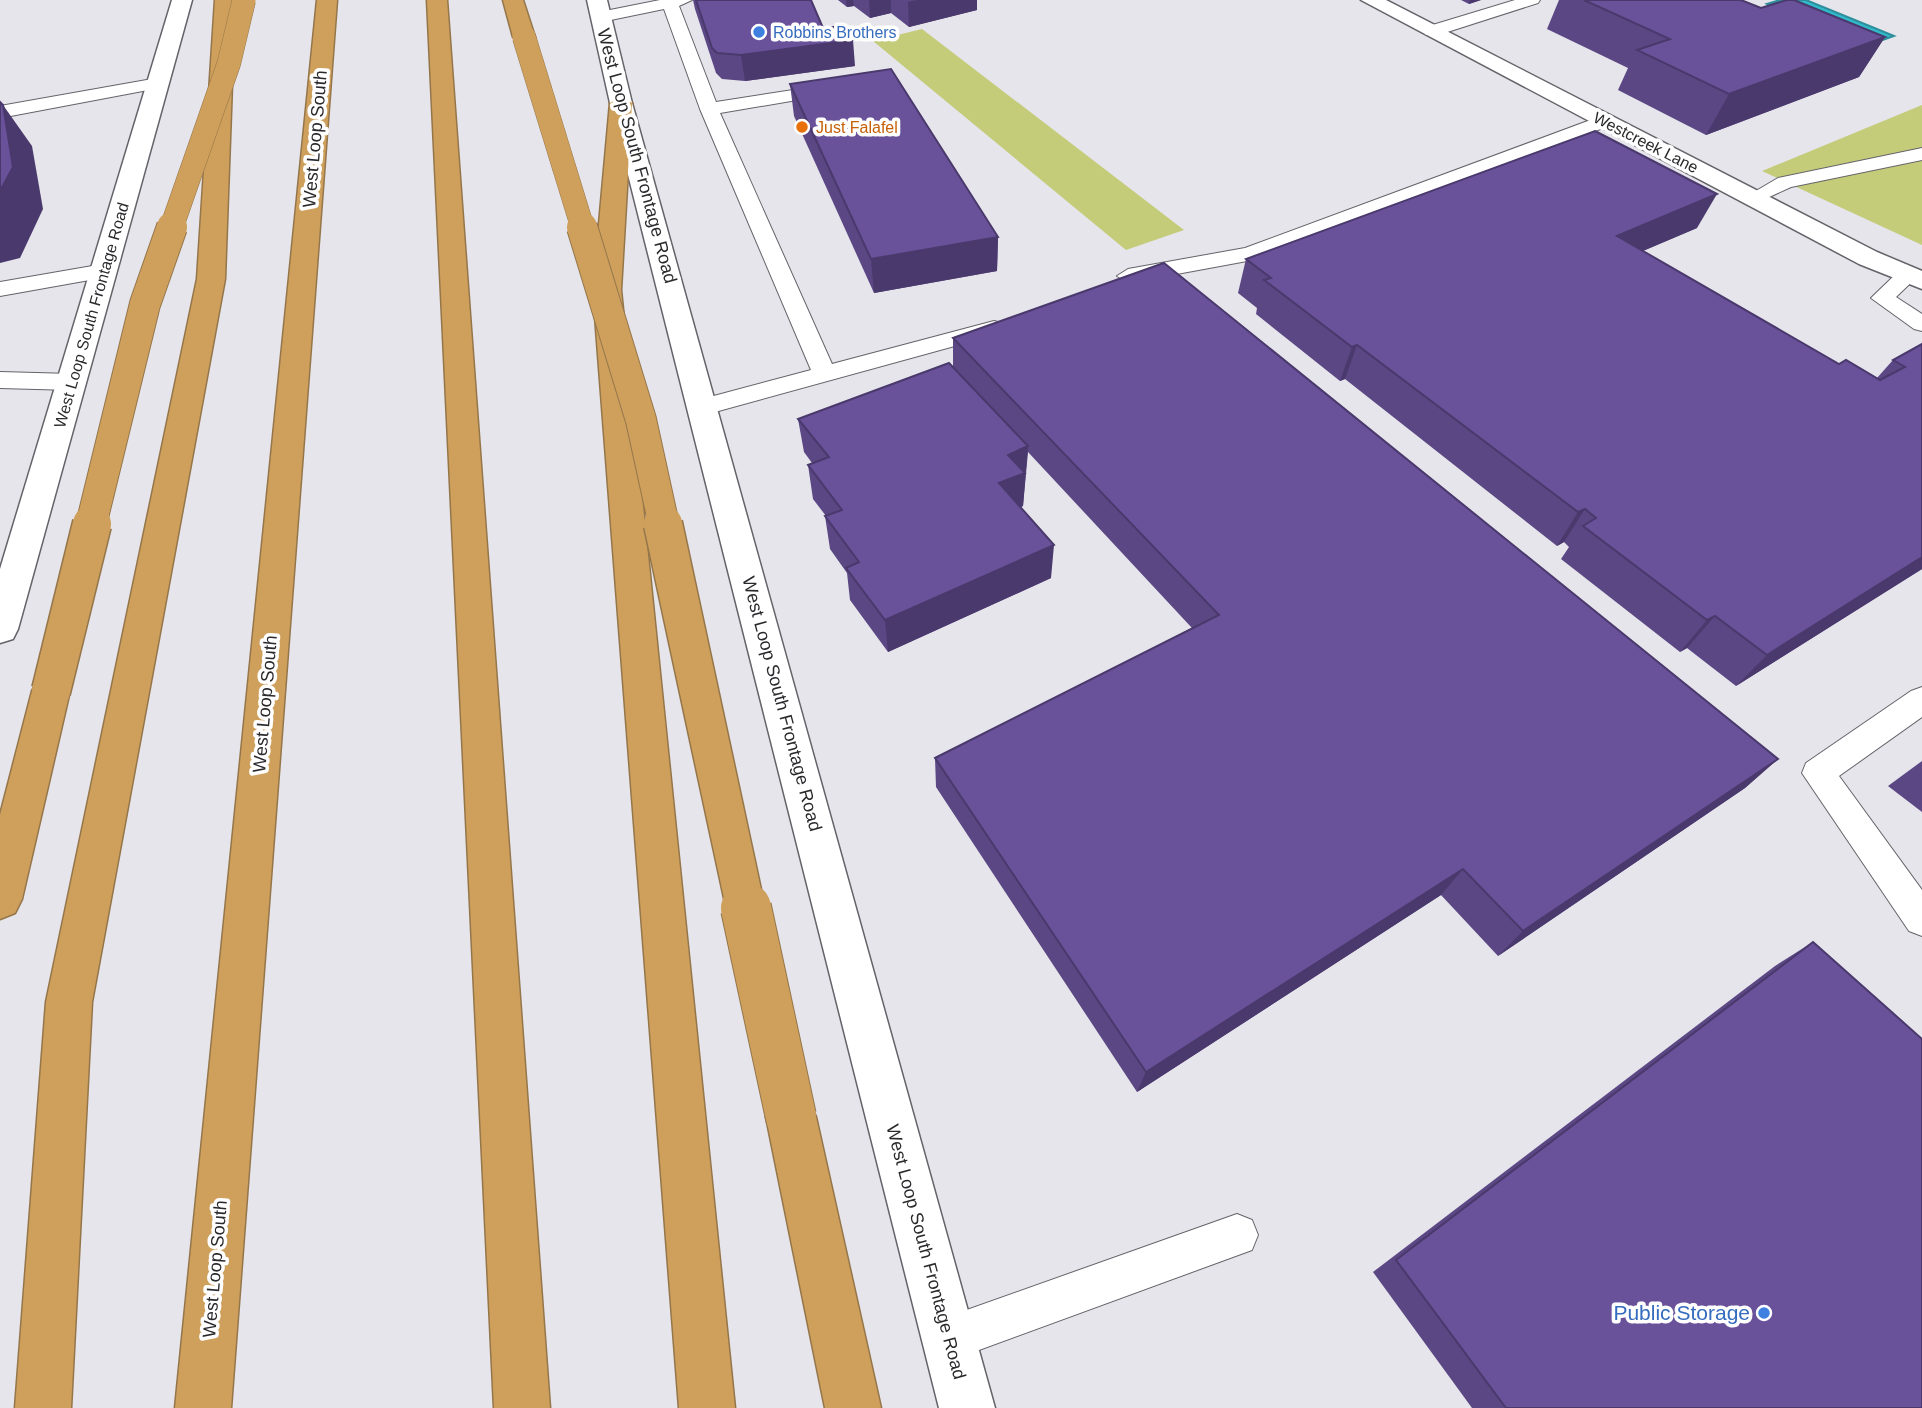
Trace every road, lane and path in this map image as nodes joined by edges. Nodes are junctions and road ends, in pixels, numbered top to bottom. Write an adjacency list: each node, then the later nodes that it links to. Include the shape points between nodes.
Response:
1 (182, 0): 12 (main road, West Loop South Frontage Road)
2 (225, 0): 36 (highway, via 211,279 69,1002)
3 (244, 0): 32 (highway, bridge, via 229,63 145,304)
4 (327, 0): 37 (highway, West Loop South)
5 (437, 0): 38 (highway)
6 (513, 0): 40 (highway, bridge, via 641,420)
7 (1371, 0): 11 (main road, Westcreek Lane)
8 (1532, 0): 11 (lane)
9 (677, 1): 10 (lane); 15 (lane)
10 (599, 8): 14 (main road, West Loop South Frontage Road)
11 (1432, 31): 17 (main road, Westcreek Lane)
12 (158, 83): 16 (lane); 20 (main road, West Loop South Frontage Road)
13 (838, 88): 15 (lane)
14 (621, 103): 29 (main road, West Loop South Frontage Road); 39 (highway, via 607,290)
15 (709, 109): 26 (lane)
16 (0, 112)
17 (1604, 121): 19 (main road, Westcreek Lane); 22 (lane, via 1250,254 1133,274)
18 (1922, 154): 19 (lane, via 1785,182)
19 (1754, 198): 21 (main road, Westcreek Lane)
20 (104, 271): 23 (lane); 28 (main road, West Loop South Frontage Road)
21 (1915, 278): 25 (lane, via 1882,298)
22 (1108, 284)
23 (0, 289)
24 (1009, 322): 26 (lane)
25 (1922, 324)
26 (825, 375): 29 (lane)
27 (0, 380): 28 (lane)
28 (72, 382): 30 (main road, West Loop South Frontage Road)
29 (704, 407): 35 (main road, West Loop South Frontage Road)
30 (0, 629)
31 (1922, 700): 33 (lane, via 1818,773)
32 (0, 899)
33 (1922, 919)
34 (1237, 1235): 35 (lane)
35 (949, 1338): 41 (main road, West Loop South Frontage Road)
36 (43, 1408)
37 (203, 1408)
38 (522, 1408)
39 (707, 1408)
40 (853, 1408)
41 (967, 1408)

